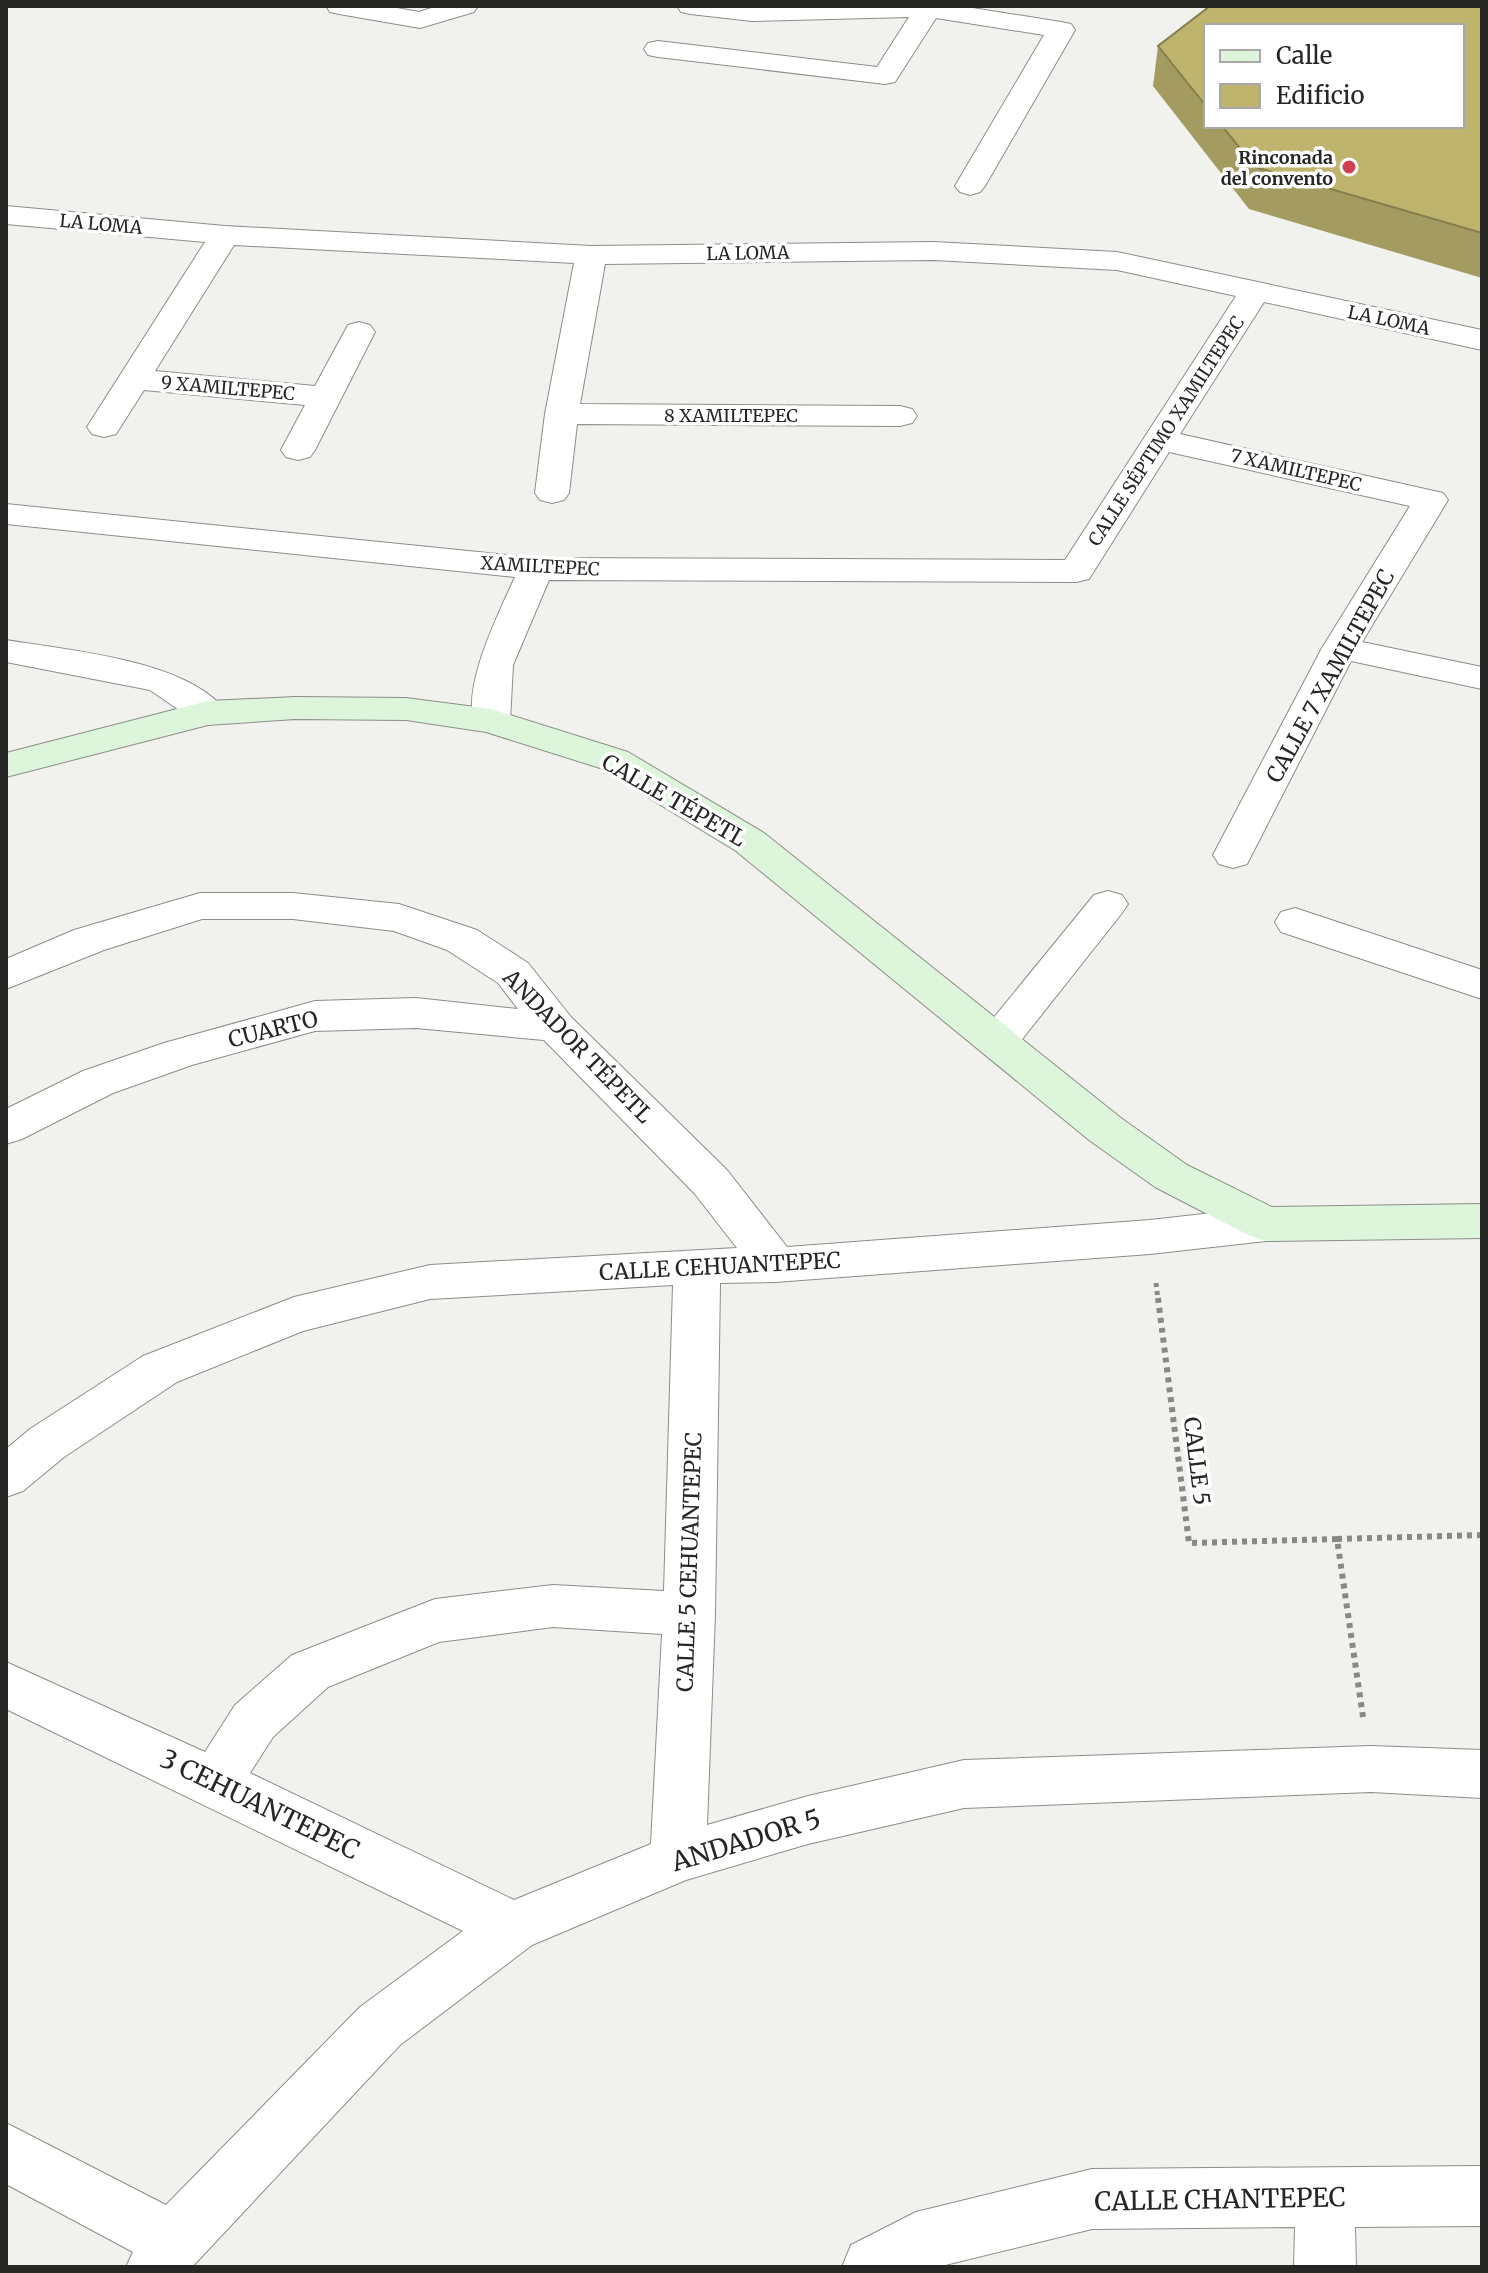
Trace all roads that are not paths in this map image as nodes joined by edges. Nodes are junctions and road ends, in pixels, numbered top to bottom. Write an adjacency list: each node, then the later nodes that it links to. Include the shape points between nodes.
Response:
1 (339, 6): 2 (street, via 420,20)
2 (465, 6)
3 (690, 6): 4 (street, via 752,13)
4 (929, 7): 5 (street, via 885,76); 6 (street, via 1061,30)
5 (658, 49)
6 (970, 186)
7 (12, 223): 8 (street, LA LOMA)
8 (225, 235): 9 (street, LA LOMA); 13 (street)
9 (591, 255): 10 (street, LA LOMA, via 934,251 1117,261); 15 (street)
10 (1255, 291): 12 (street, LA LOMA); 18 (street, CALLE SÉPTIMO XAMILTEPEC)
11 (359, 332): 14 (street, 9 XAMILTEPEC)
12 (1482, 340)
13 (132, 379): 14 (street, 9 XAMILTEPEC); 17 (street)
14 (324, 397): 19 (street, 9 XAMILTEPEC)
15 (562, 414): 16 (street, 8 XAMILTEPEC); 20 (street)
16 (900, 416)
17 (104, 427)
18 (1161, 440): 21 (street, 7 XAMILTEPEC); 24 (street, CALLE SÉPTIMO XAMILTEPEC)
19 (298, 450)
20 (552, 493)
21 (1431, 500): 25 (street, CALLE 7 XAMILTEPEC)
22 (6, 514): 23 (street, XAMILTEPEC)
23 (536, 569): 24 (street, XAMILTEPEC); 29 (street, via 495,665)
24 (1076, 571)
25 (1340, 648): 27 (street); 31 (street, CALLE 7 XAMILTEPEC)
26 (6, 651): 28 (street, via 162,681)
27 (1482, 678)
28 (208, 713): 29 (street, CALLE TÉPETL, via 406,709); 30 (street, CALLE TÉPETL)
29 (491, 721): 37 (street, CALLE TÉPETL, via 614,760 750,842)
30 (6, 765)
31 (1233, 855)
32 (1108, 904): 37 (street)
33 (1295, 922): 35 (street)
34 (6, 975): 36 (street, ANDADOR TÉPETL, via 89,940 200,906 293,906 399,918 462,940 513,973)
35 (1482, 985)
36 (556, 1027): 38 (street, CUARTO, via 416,1013 315,1016 98,1082); 41 (street, ANDADOR TÉPETL, via 711,1182)
37 (997, 1042): 40 (street, CALLE TÉPETL, via 1171,1176)
38 (6, 1128)
39 (1482, 1221): 40 (street, CALLE CEHUANTEPEC)
40 (1266, 1224): 41 (street, CALLE CEHUANTEPEC)
41 (775, 1265): 42 (street, CALLE CEHUANTEPEC)
42 (697, 1266): 43 (street, CALLE CEHUANTEPEC, via 430,1282 294,1315 160,1369 47,1443); 44 (street, CALLE 5 CEHUANTEPEC)
43 (6, 1477)
44 (689, 1614): 47 (street, via 553,1606 435,1621 310,1671 254,1721); 48 (street, CALLE 5 CEHUANTEPEC)
45 (6, 1684): 47 (street, 3 CEHUANTEPEC)
46 (1482, 1774): 48 (street, ANDADOR 5, via 1371,1769 964,1784 808,1820)
47 (215, 1782): 49 (street, 3 CEHUANTEPEC)
48 (678, 1858): 49 (street, ANDADOR 5)
49 (512, 1927): 53 (street, ANDADOR 5, via 380,2026)
50 (6, 2152): 53 (street)
51 (1482, 2196): 52 (street, CALLE CHANTEPEC)
52 (1325, 2198): 54 (street, CALLE CHANTEPEC, via 1092,2199 916,2242); 55 (street)
53 (165, 2254)
54 (873, 2267)
55 (1325, 2267)

